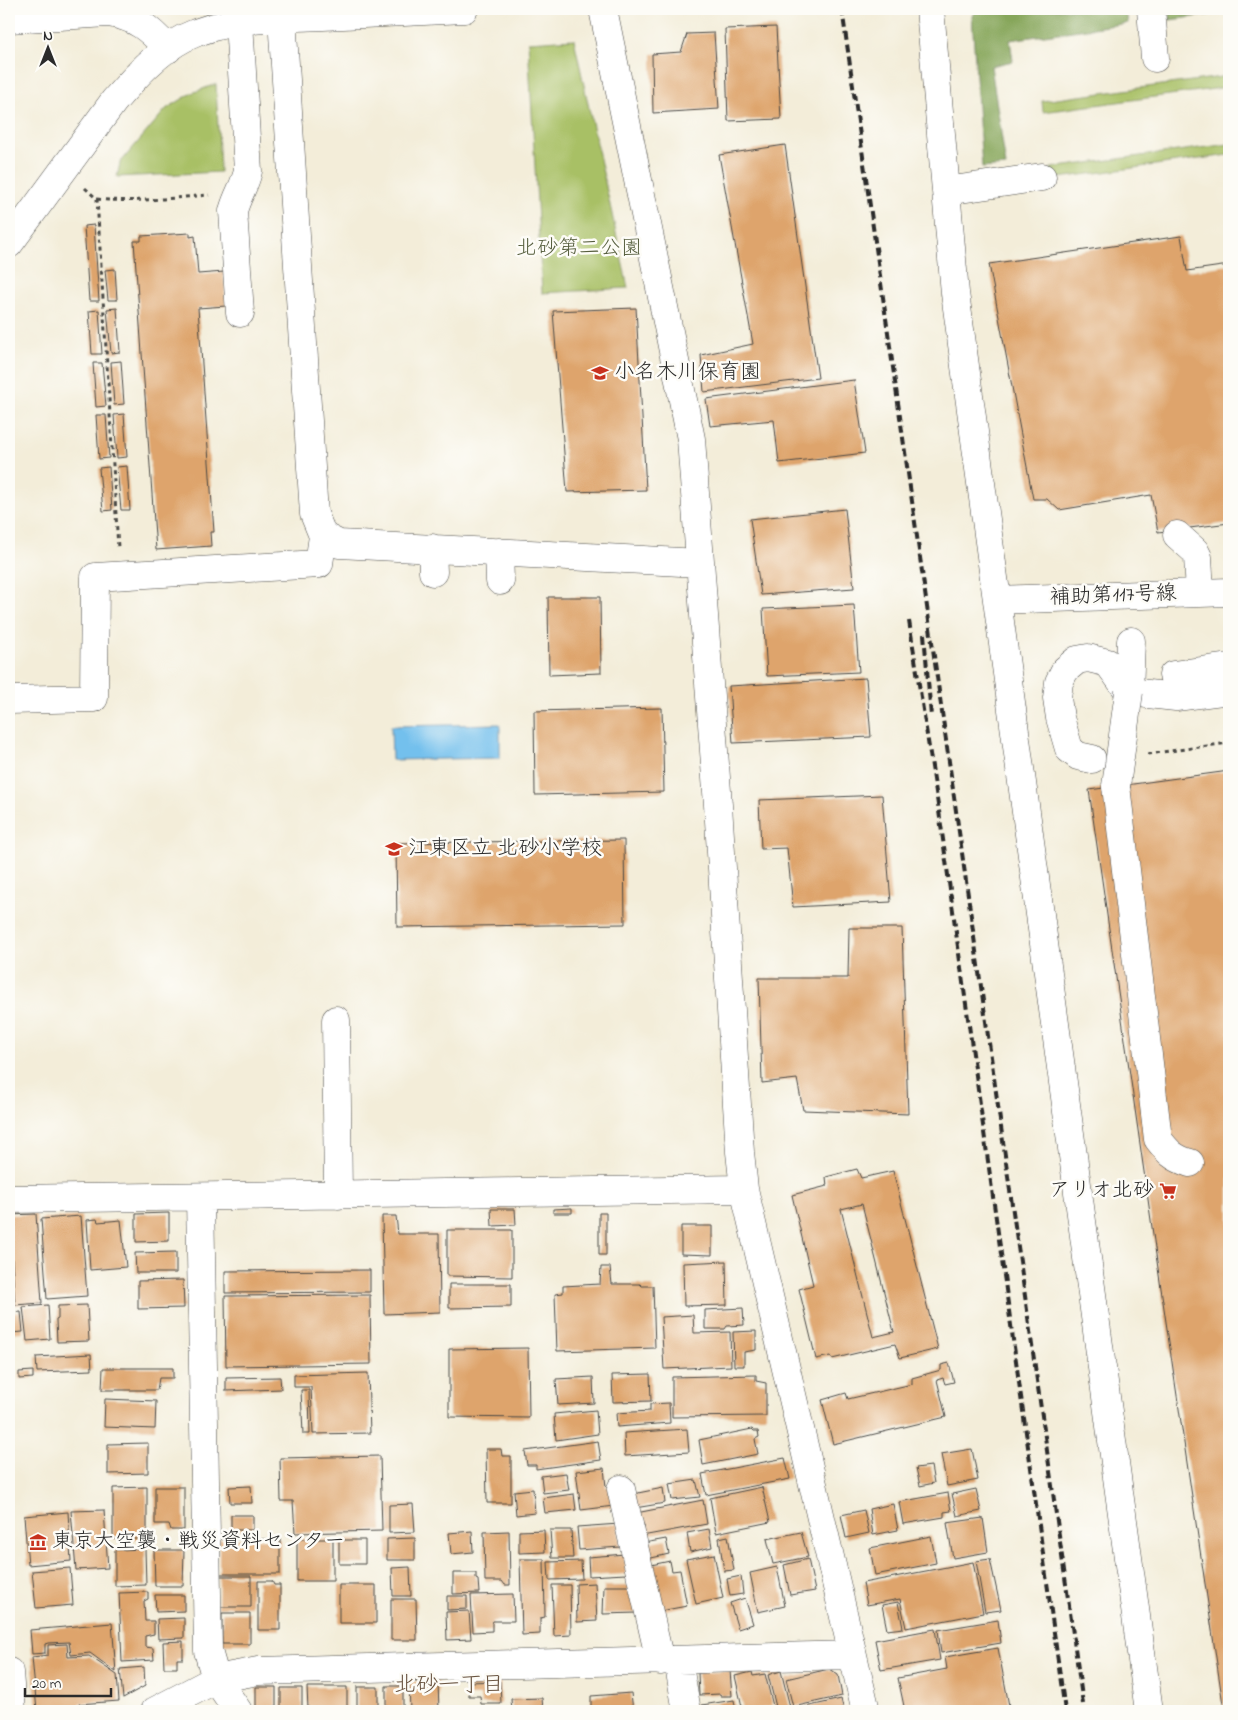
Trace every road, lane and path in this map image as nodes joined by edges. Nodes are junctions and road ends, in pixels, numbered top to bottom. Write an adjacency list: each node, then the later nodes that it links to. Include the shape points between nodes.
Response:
1 (464, 9): 5 (street)
2 (603, 9): 20 (street, via 691,439)
3 (930, 9): 12 (street)
4 (1151, 9): 9 (street)
5 (282, 18): 7 (street); 18 (street, via 314,514)
6 (9, 19): 8 (street, via 122,15 148,28)
7 (239, 22): 8 (street, via 212,27 184,38); 13 (street, via 248,171)
8 (168, 49): 15 (street, via 132,80 114,101)
9 (1155, 58)
10 (1042, 178): 12 (street)
11 (83, 186): 14 (path)
12 (946, 191): 25 (street, via 955,293)
13 (237, 197): 14 (path); 16 (street, via 233,211)
14 (98, 199): 21 (path)
15 (9, 244)
16 (240, 313)
17 (1177, 535): 24 (street, via 1198,557)
18 (323, 536): 19 (street, via 365,556 432,560); 21 (street, via 319,564)
19 (499, 552): 20 (street); 22 (street)
20 (700, 563): 35 (street)
21 (119, 576): 31 (street, via 95,577 94,698)
22 (500, 580)
23 (1229, 592): 24 (street, 補助第117号線)
24 (1200, 593): 25 (street, 補助第117号線)
25 (998, 600): 49 (street)
26 (1131, 640): 30 (street)
27 (1229, 667): 28 (street)
28 (1172, 675)
29 (1229, 690): 30 (street, via 1176,697)
30 (1129, 692): 32 (street, via 1108,663 1088,658 1077,660 1065,670 1059,682 1058,704 1069,750); 34 (street, bridge, via 1116,786 1158,1139 1169,1154)
31 (9, 700)
32 (1092, 759)
33 (336, 1020): 36 (street)
34 (1190, 1163)
35 (744, 1189): 36 (street); 40 (street)
36 (338, 1195): 37 (street)
37 (200, 1197): 38 (street); 43 (street, via 208,1651)
38 (9, 1199)
39 (621, 1489): 41 (street)
40 (852, 1656): 41 (street); 48 (street)
41 (669, 1661): 43 (street, via 258,1671); 47 (street)
42 (9, 1672): 44 (street)
43 (216, 1679): 45 (street); 46 (street)
44 (12, 1711)
45 (155, 1711)
46 (238, 1711)
47 (687, 1711)
48 (866, 1711)
49 (1149, 1711)

